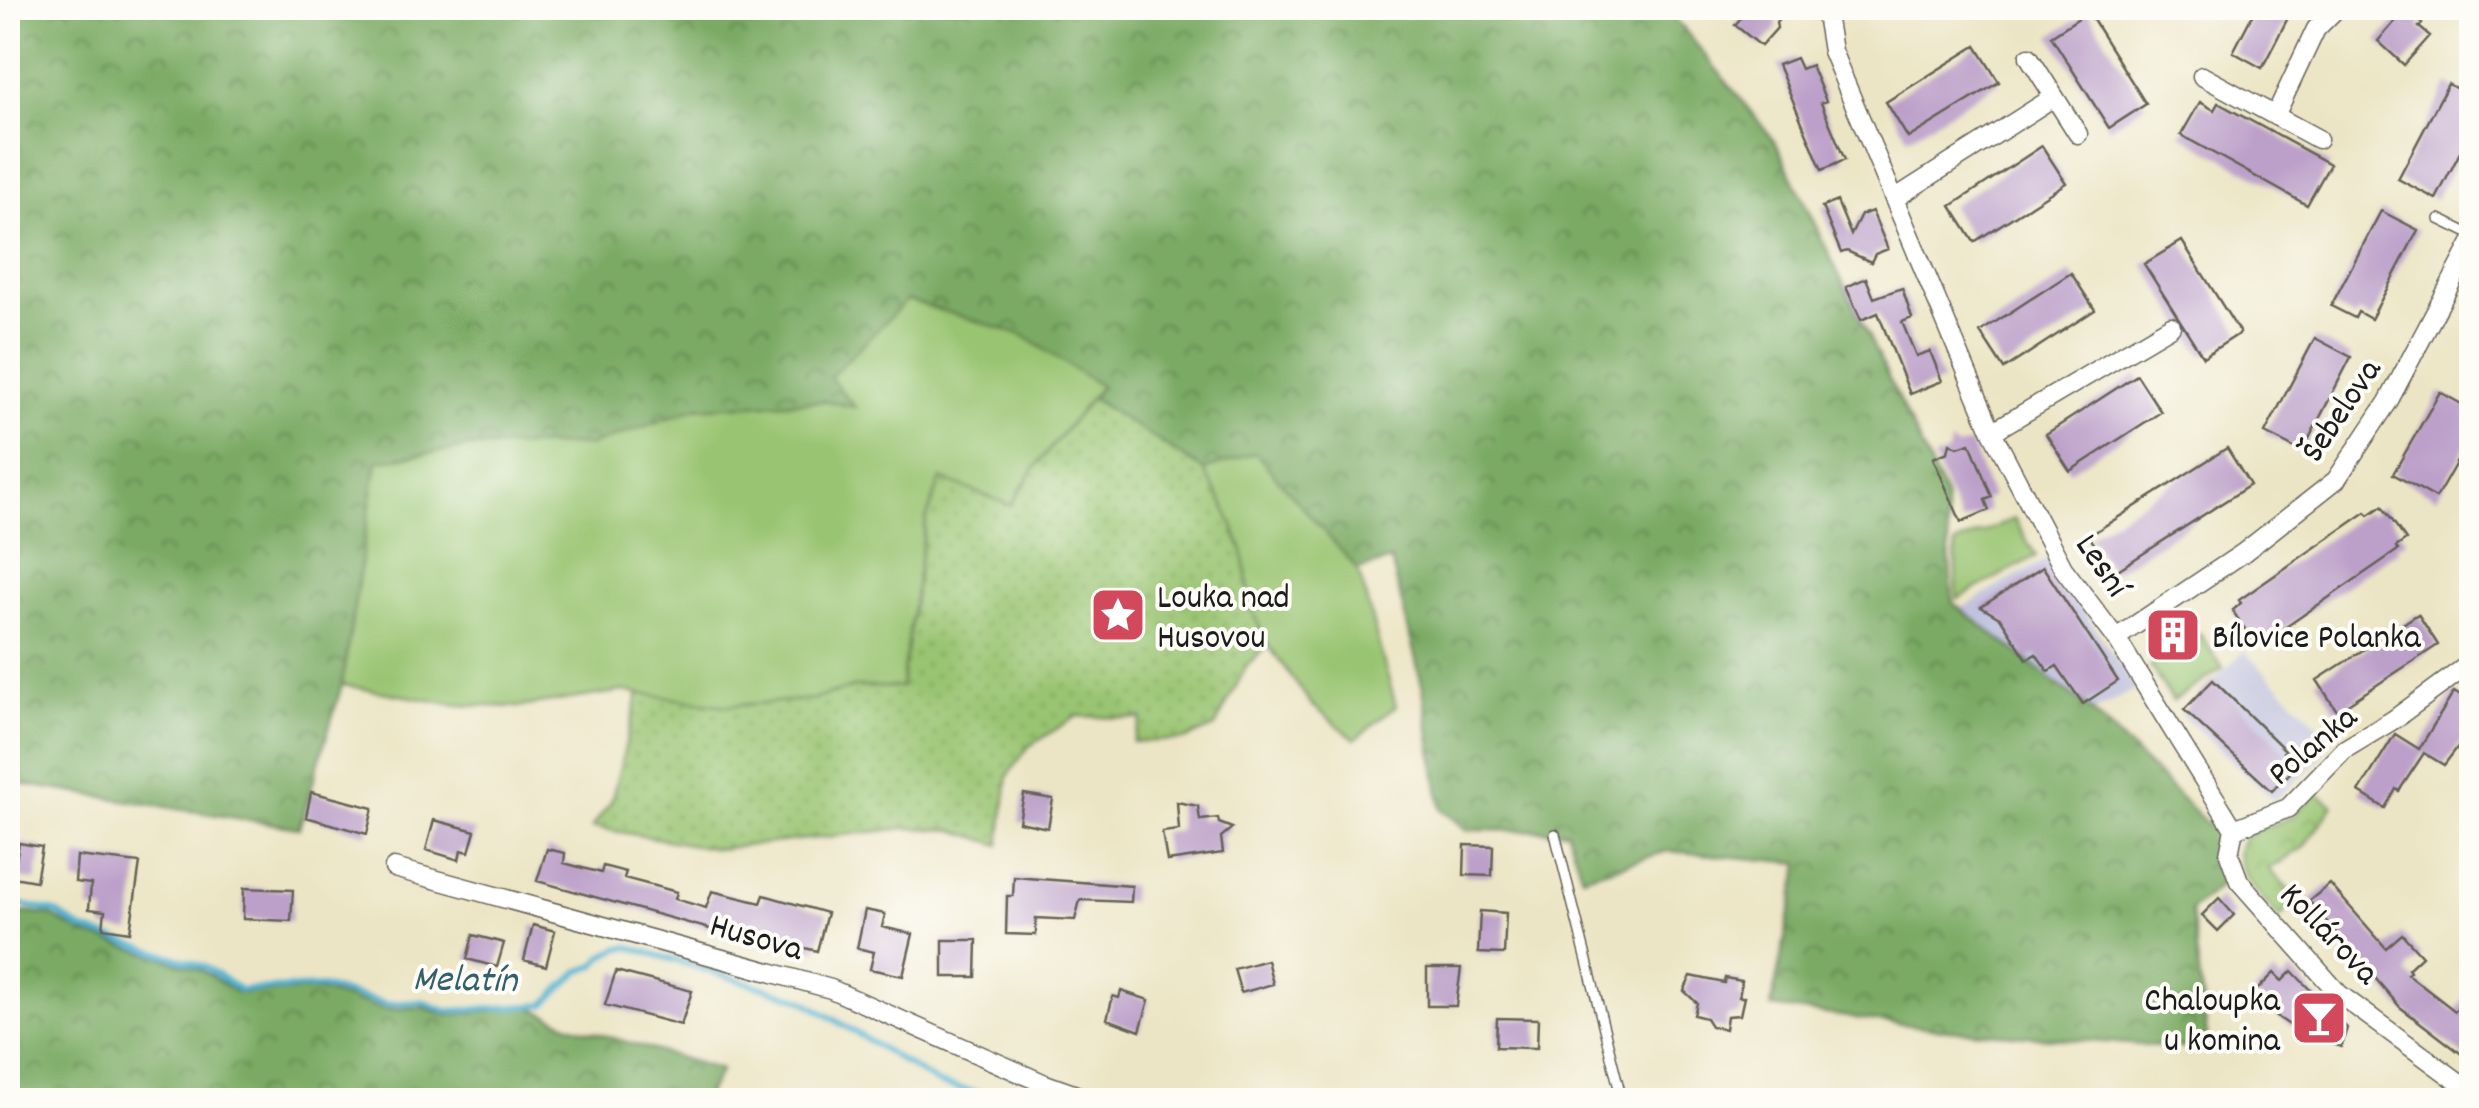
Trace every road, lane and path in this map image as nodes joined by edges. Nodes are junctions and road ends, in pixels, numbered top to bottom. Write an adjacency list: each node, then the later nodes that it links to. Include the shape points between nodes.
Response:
1 (1824, 8): 11 (street, Lesní, via 1832,52)
2 (2337, 8): 8 (street, via 2316,30)
3 (2462, 8): 4 (street)
4 (2472, 16)
5 (2029, 57): 7 (street)
6 (2202, 76): 8 (street)
7 (2054, 97): 9 (street); 11 (street)
8 (2275, 116): 10 (street)
9 (2078, 134)
10 (2318, 140)
11 (1894, 199): 16 (street, Lesní)
12 (2439, 219): 13 (lane)
13 (2472, 235)
14 (2472, 244): 17 (street, Šebelova, via 2388,402 2336,480 2243,553)
15 (2171, 326): 16 (street)
16 (1992, 432): 17 (street, Lesní, via 2063,568)
17 (2116, 638): 19 (street, Lesní)
18 (2472, 662): 19 (street, Polanka, via 2345,749 2288,808)
19 (2234, 829): 22 (street, Kollárova, via 2229,854 2239,881 2338,994)
20 (1555, 834): 24 (lane)
21 (394, 868): 23 (street, Husova, via 831,989)
22 (2472, 1092)
23 (1090, 1100)
24 (1622, 1100)

